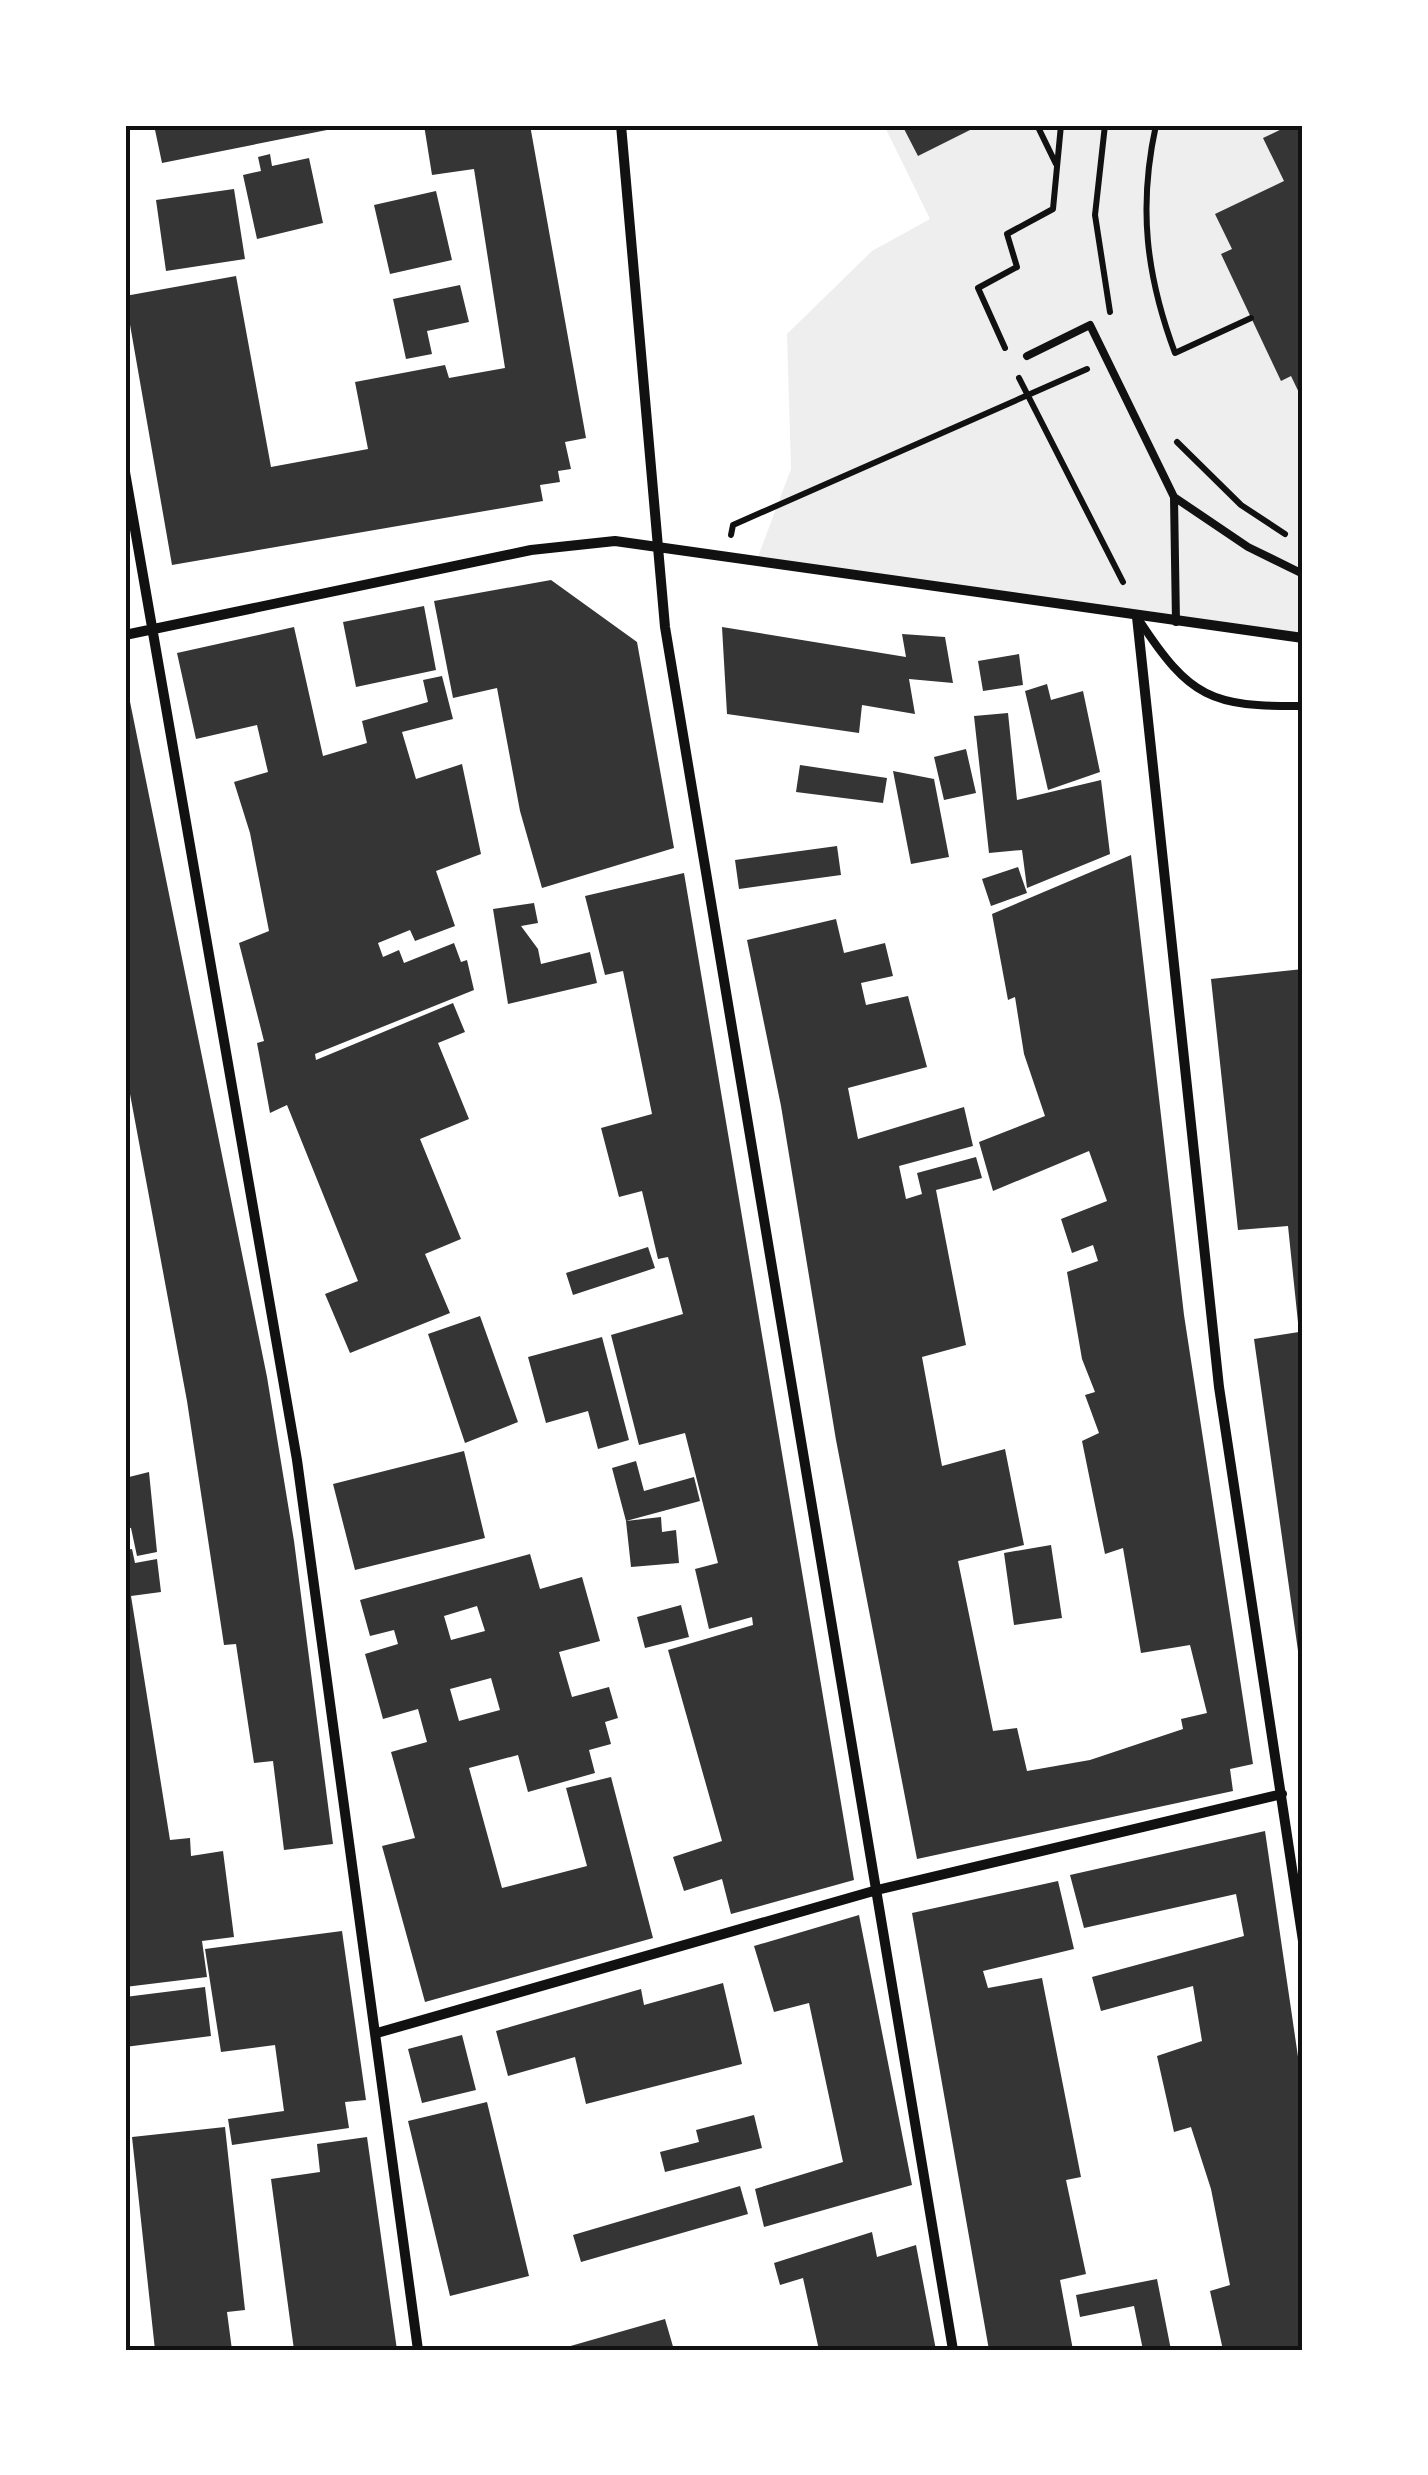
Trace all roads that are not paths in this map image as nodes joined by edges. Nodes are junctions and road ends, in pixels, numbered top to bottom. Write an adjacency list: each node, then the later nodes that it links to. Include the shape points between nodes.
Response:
1 (620, 125): 5 (street)
2 (1027, 356): 4 (lane, via 1090,325)
3 (125, 472): 9 (street)
4 (1174, 497): 6 (lane, via 1248,547); 8 (lane)
5 (656, 545): 7 (street); 9 (street, via 615,541 531,550); 14 (street)
6 (1303, 574)
7 (1136, 616): 8 (street); 12 (lane, via 1165,660 1208,698); 13 (street, via 1219,1387)
8 (1176, 622): 11 (street)
9 (151, 630): 10 (street); 16 (street, via 298,1460)
10 (125, 635)
11 (1303, 638)
12 (1303, 706)
13 (1282, 1794): 14 (street); 15 (street)
14 (876, 1890): 16 (street); 18 (street)
15 (1303, 1940)
16 (377, 2033): 17 (street)
17 (418, 2350)
18 (953, 2350)

